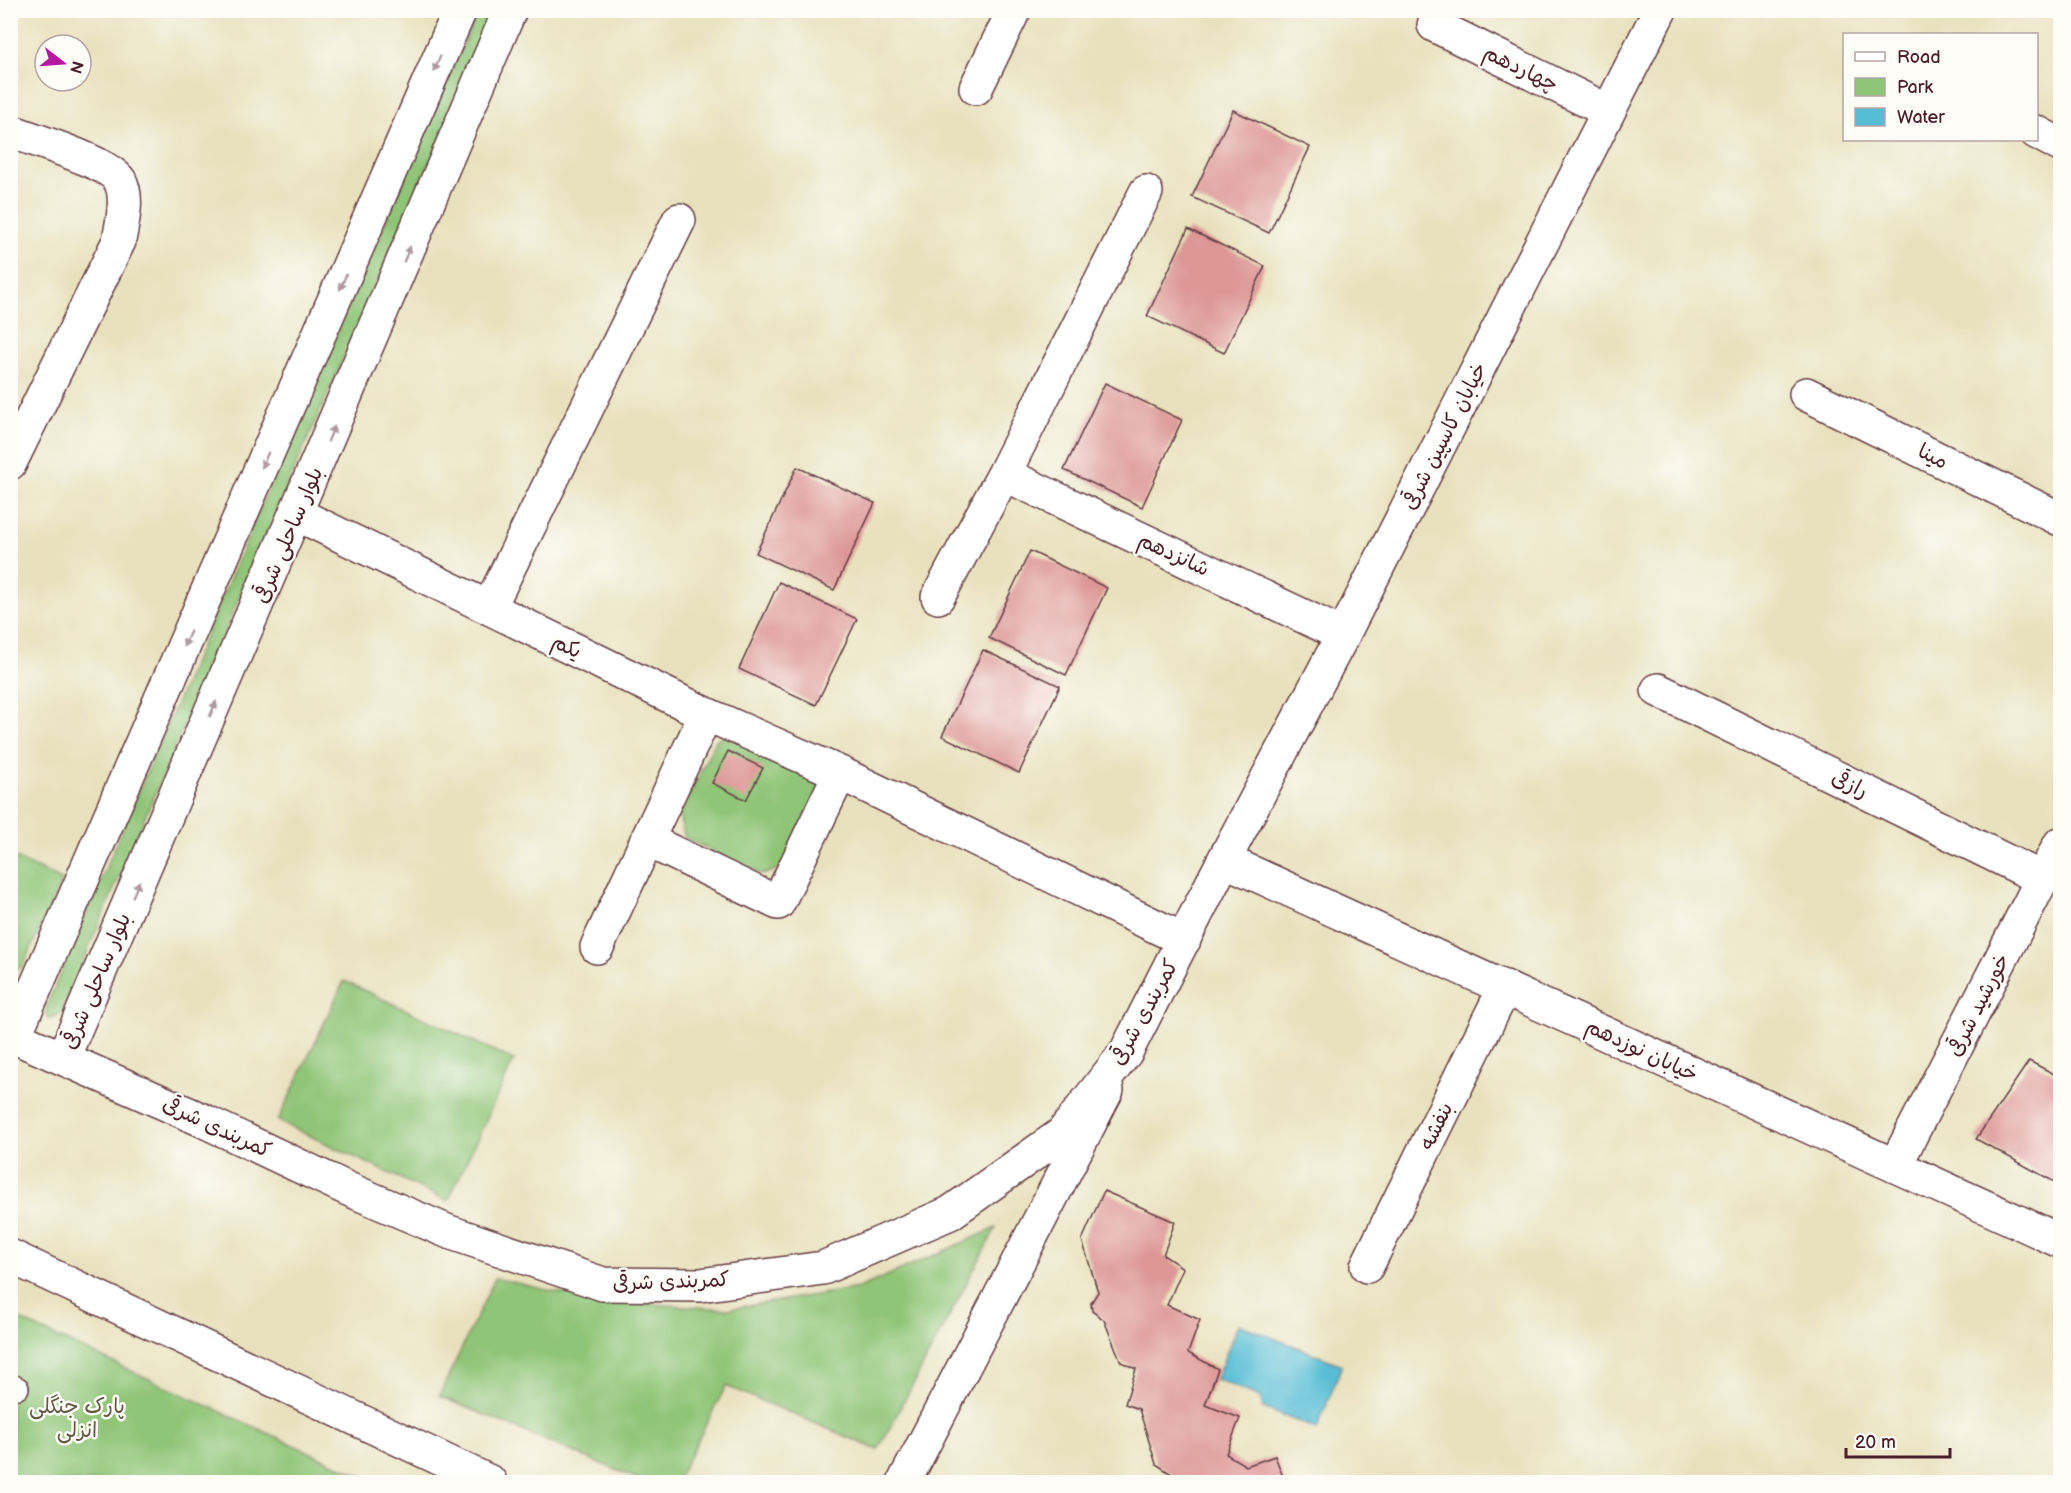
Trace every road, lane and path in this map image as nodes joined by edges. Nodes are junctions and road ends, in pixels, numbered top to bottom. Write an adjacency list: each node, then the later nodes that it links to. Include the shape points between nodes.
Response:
1 (460, 10): 31 (street, one-way to 31)
2 (510, 10): 16 (street, بلوار ساحلی شرقی, one-way to 2)
3 (1014, 10): 6 (street)
4 (1660, 10): 7 (street, خیابان کاسپین شرقی)
5 (1434, 25): 7 (street, چهاردهم)
6 (976, 88)
7 (1608, 111): 20 (street, خیابان کاسپین شرقی)
8 (10, 131): 14 (street, via 82,157 113,173 121,182 125,203 119,241)
9 (2038, 133): 10 (street)
10 (2061, 145)
11 (1146, 192): 15 (street)
12 (679, 220): 19 (street)
13 (1806, 394): 17 (street, مینا)
14 (10, 463)
15 (1004, 474): 18 (street); 20 (street, شانزدهم)
16 (297, 514): 19 (street, یکم); 33 (street, بلوار ساحلی شرقی, one-way to 16)
17 (2061, 519)
18 (938, 597)
19 (489, 608): 22 (street, یکم)
20 (1343, 634): 26 (street, خیابان کاسپین شرقی)
21 (1658, 690): 27 (street, رازقی)
22 (706, 714): 23 (street, یکم); 24 (street)
23 (840, 773): 24 (street, via 778,903); 28 (street, یکم)
24 (648, 840): 29 (street)
25 (2061, 844): 27 (street, خورشید شرقی)
26 (1224, 860): 28 (street, کمربندی شرقی); 30 (street, خیابان نوزدهم)
27 (2043, 879): 34 (street, خورشید شرقی)
28 (1184, 940): 32 (street, کمربندی شرقی)
29 (597, 947)
30 (1505, 987): 34 (street, خیابان نوزدهم); 37 (street, بنفشه)
31 (12, 1036): 33 (street, کمربندی شرقی)
32 (1126, 1052): 33 (street, کمربندی شرقی, via 1062,1134 950,1213 823,1268 700,1285 603,1284 572,1276 449,1232 348,1189); 39 (street)
33 (63, 1058)
34 (1895, 1166): 35 (street, خیابان نوزدهم)
35 (2061, 1241)
36 (10, 1256): 38 (street)
37 (1367, 1266)
38 (490, 1482)
39 (904, 1482)

